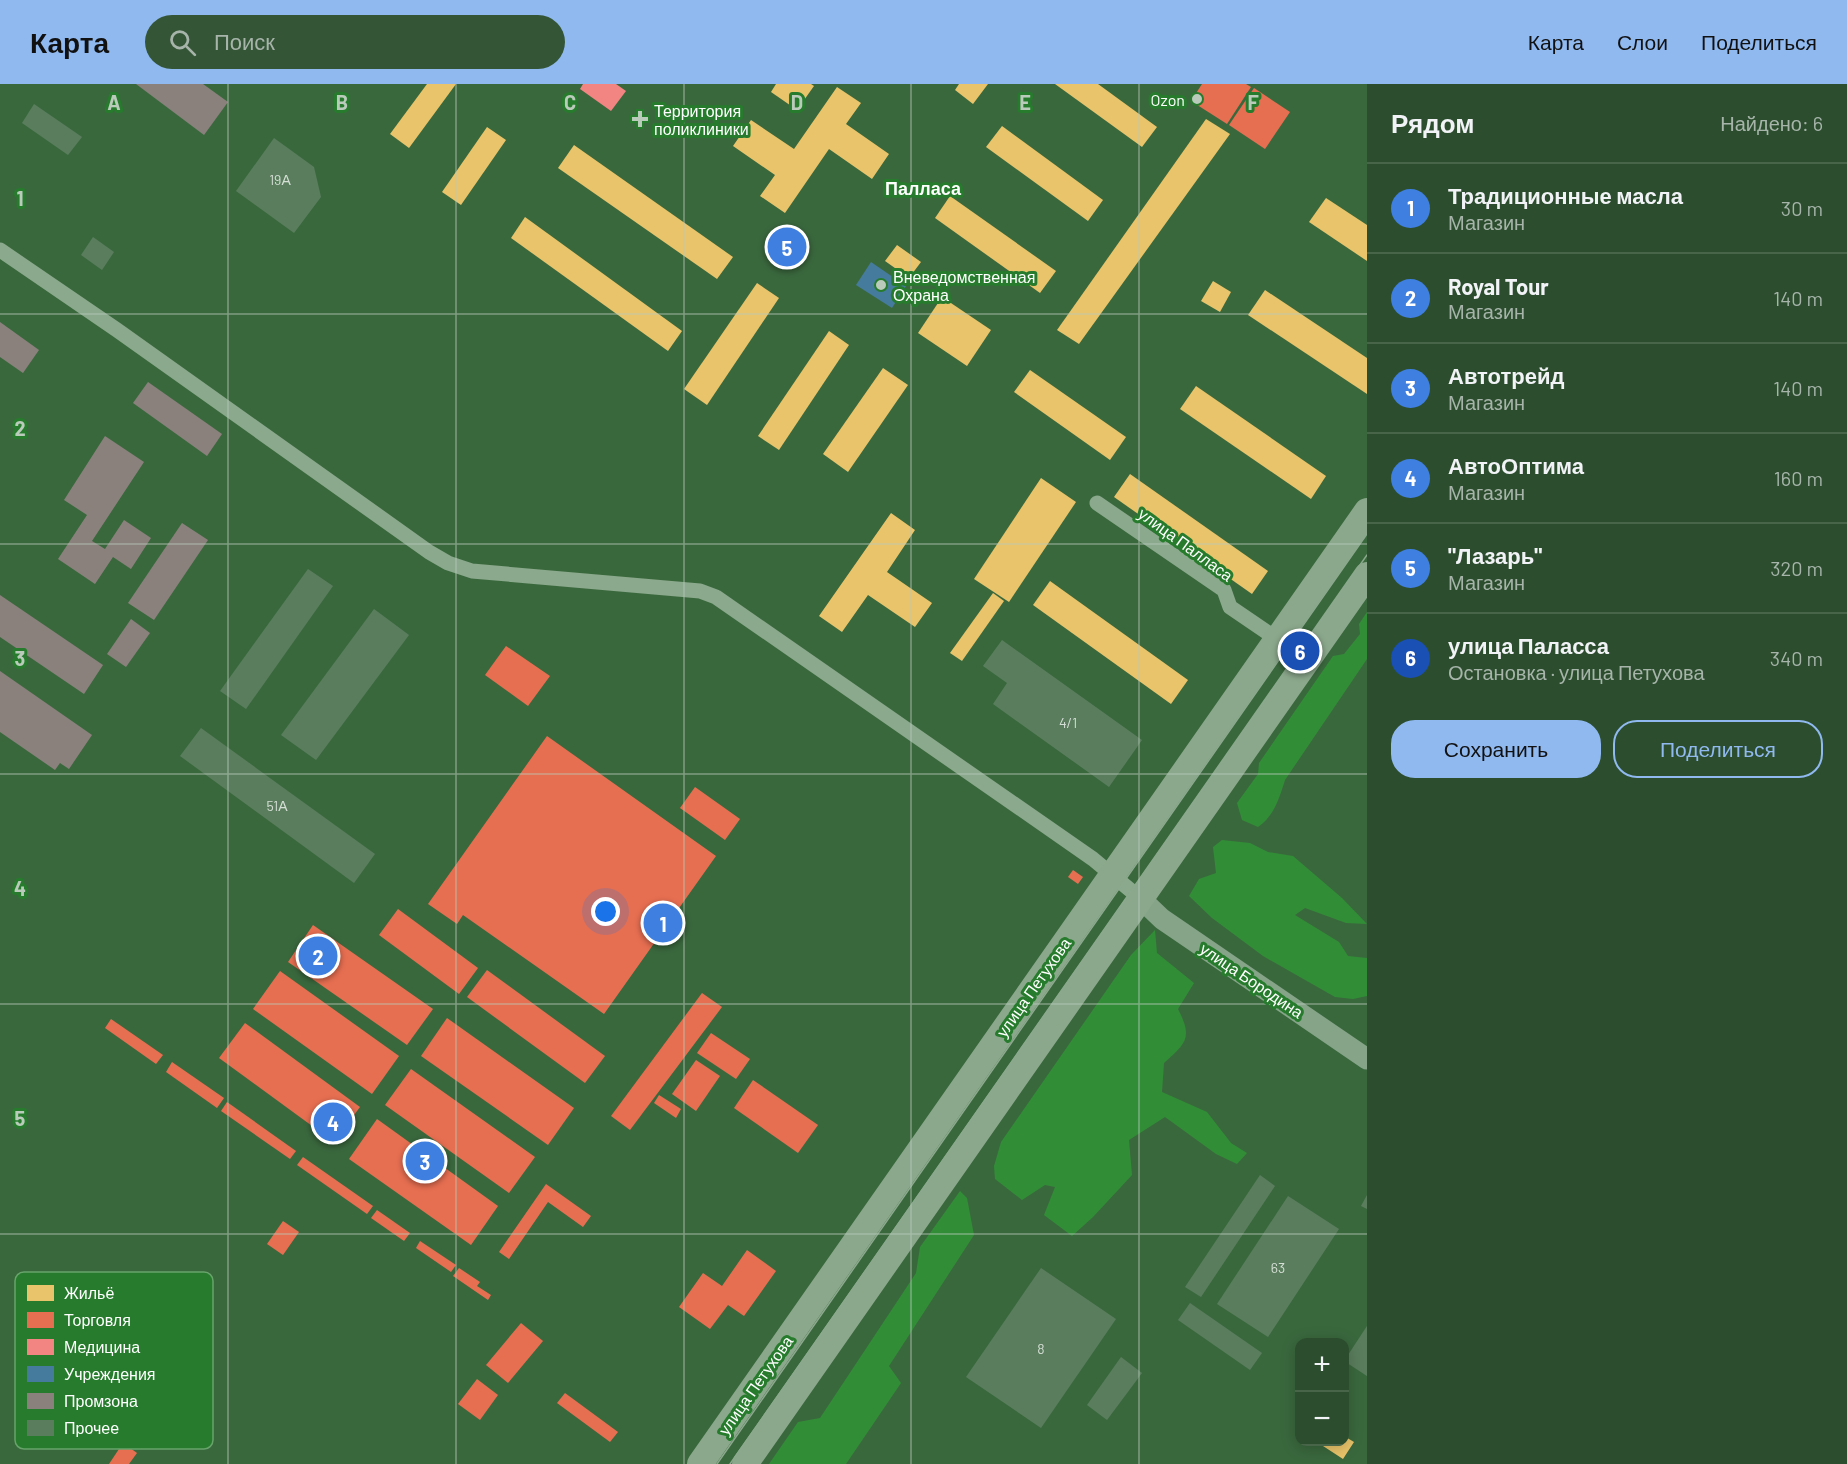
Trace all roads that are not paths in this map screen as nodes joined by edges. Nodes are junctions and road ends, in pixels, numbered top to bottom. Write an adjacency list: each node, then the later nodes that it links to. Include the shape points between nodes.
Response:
1 (0, 250): 6 (street, via 448,563 472,572 700,591 716,597)
2 (1097, 503): 5 (street, улица Палласа, via 1224,590 1230,607)
3 (1367, 511): 5 (highway, улица Петухова)
4 (1367, 575): 7 (highway)
5 (1277, 639): 6 (highway, улица Петухова)
6 (1112, 875): 7 (street); 9 (highway, улица Петухова)
7 (1141, 899): 8 (main road, улица Бородина, via 1162,919); 10 (highway)
8 (1367, 1059)
9 (699, 1464)
10 (745, 1464)

